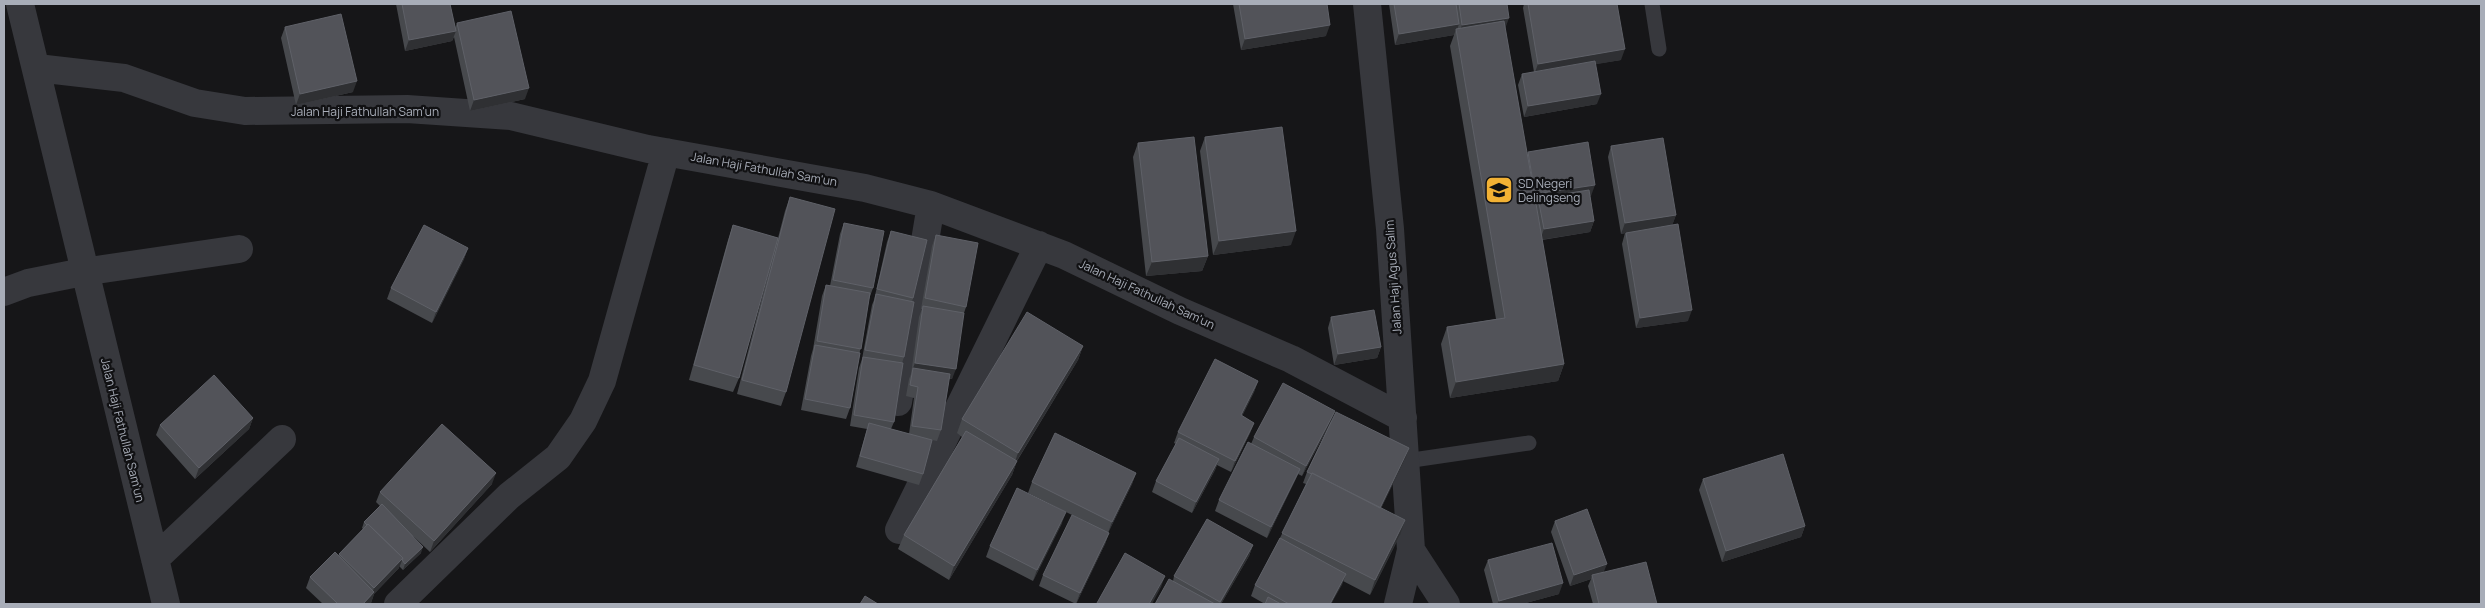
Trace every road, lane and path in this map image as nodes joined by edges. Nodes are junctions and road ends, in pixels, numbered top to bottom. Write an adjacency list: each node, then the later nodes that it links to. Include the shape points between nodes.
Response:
1 (20, 4): 5 (street)
2 (1367, 4): 13 (street, Jalan Haji Agus Salim, via 1390,229)
3 (1652, 4): 4 (lane)
4 (1659, 49)
5 (37, 68): 6 (street, Jalan Haji Fathullah Sam'un, via 124,78 195,103 245,112 407,109 511,116); 10 (street, Jalan Haji Fathullah Sam'un)
6 (666, 152): 7 (street, Jalan Haji Fathullah Sam'un, via 865,188); 21 (street, via 602,381 584,422 558,457 516,490)
7 (931, 204): 8 (street, Jalan Haji Fathullah Sam'un); 12 (street)
8 (1039, 245): 13 (street, Jalan Haji Fathullah Sam'un, via 1291,359); 17 (street)
9 (239, 249): 10 (street)
10 (83, 272): 11 (street, via 28,283); 19 (street, Jalan Haji Fathullah Sam'un)
11 (4, 292)
12 (898, 402)
13 (1403, 418): 16 (street, Jalan Haji Agus Salim)
14 (282, 438): 19 (street)
15 (1529, 443): 16 (lane)
16 (1406, 461): 18 (street, Jalan Haji Agus Salim)
17 (899, 530)
18 (1412, 550): 22 (street); 23 (street)
19 (155, 559): 20 (street, Jalan Haji Fathullah Sam'un)
20 (166, 604)
21 (398, 604)
22 (1398, 604)
23 (1446, 604)

